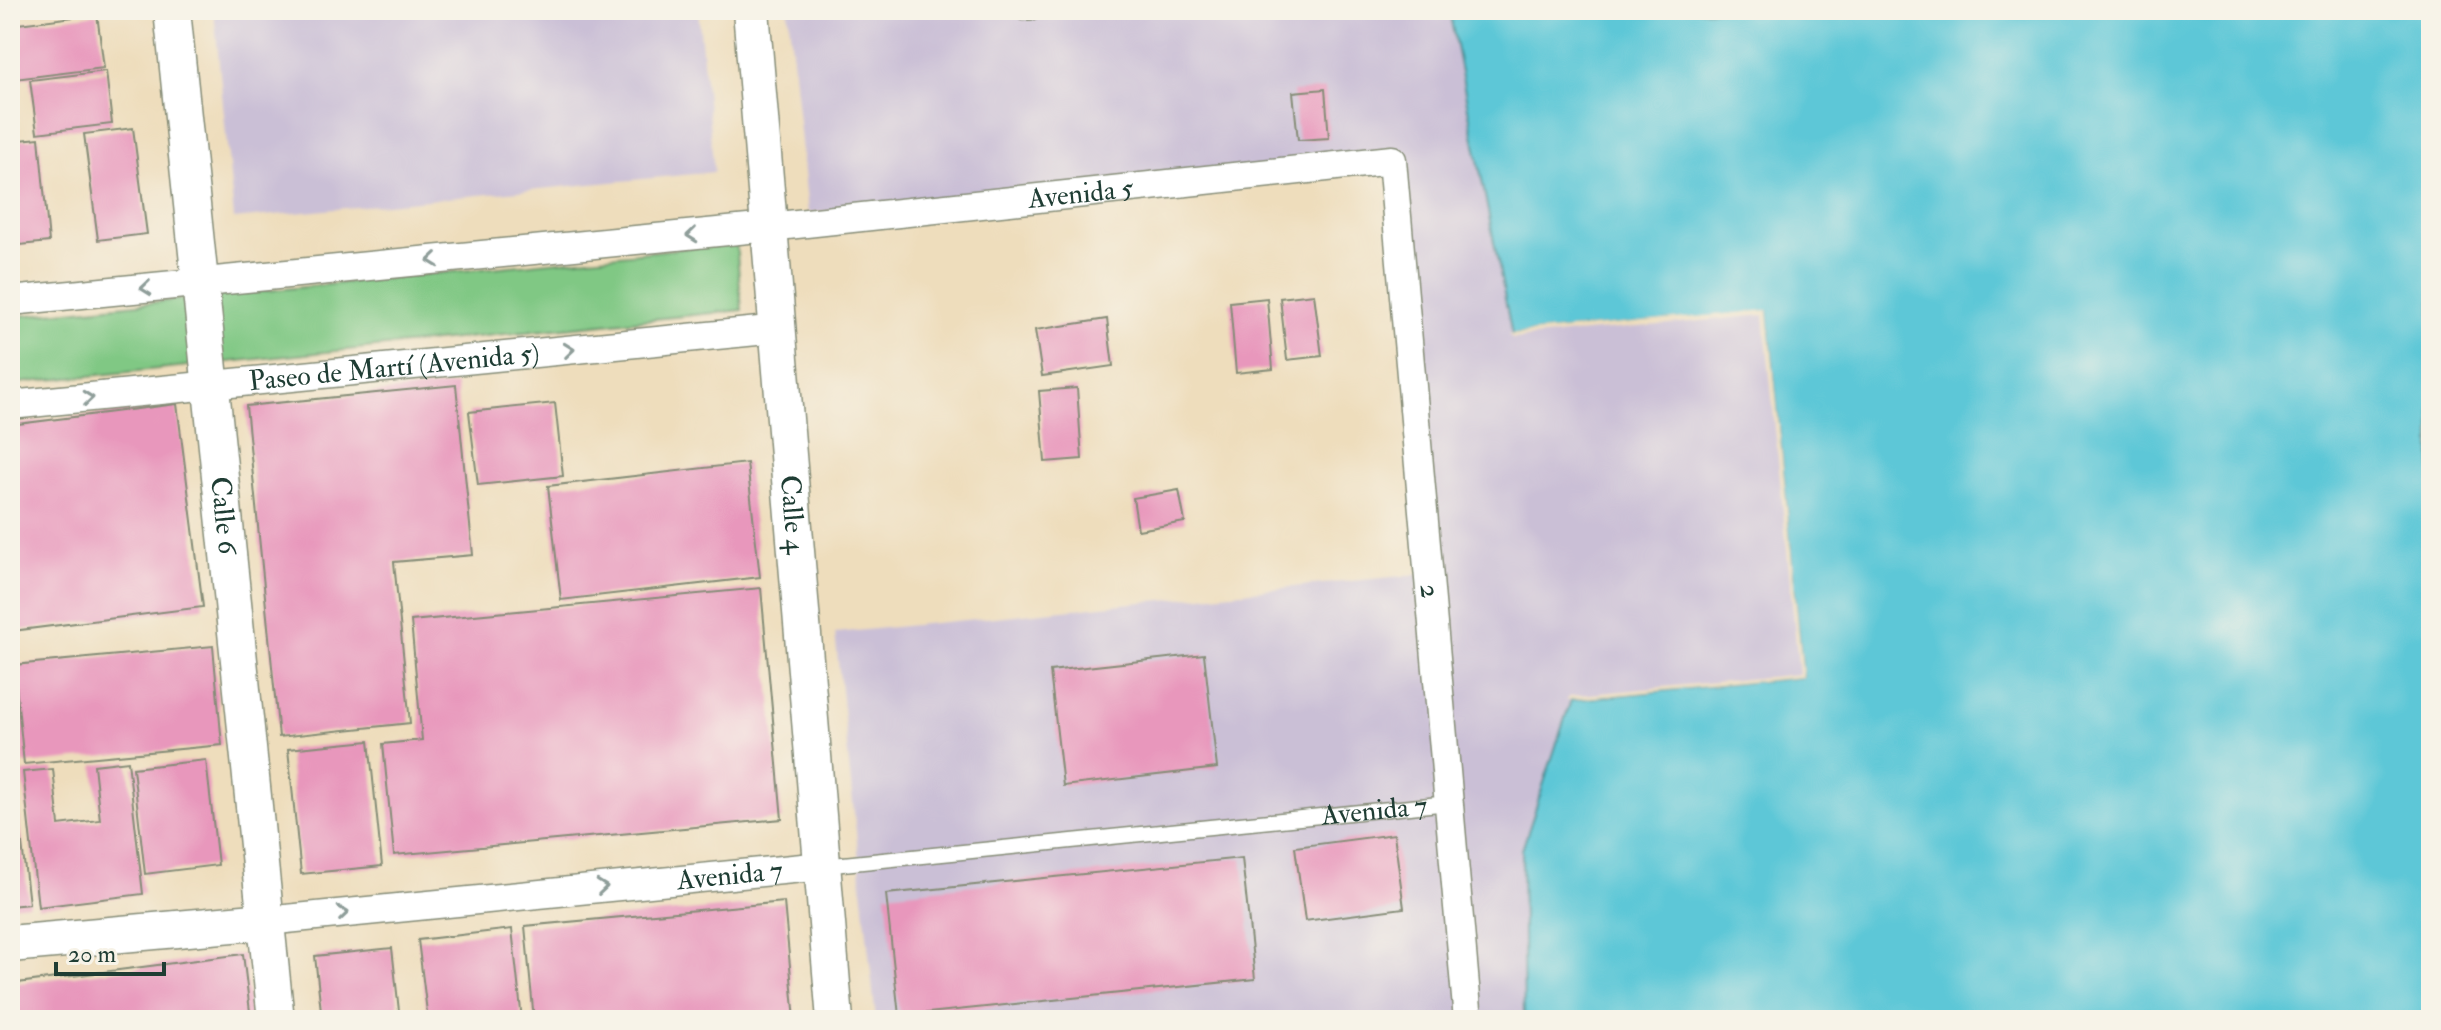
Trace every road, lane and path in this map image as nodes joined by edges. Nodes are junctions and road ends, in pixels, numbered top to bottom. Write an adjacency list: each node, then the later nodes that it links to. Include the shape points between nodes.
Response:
1 (172, 10): 7 (street, Calle 6)
2 (751, 10): 6 (street, Calle 4)
3 (1052, 10): 4 (lane)
4 (1023, 13)
5 (1392, 160): 6 (street, Avenida 5); 12 (street, 2)
6 (769, 227): 7 (street, one-way to 7); 9 (street, Calle 4)
7 (200, 282): 8 (street, one-way to 8); 10 (street, Calle 6)
8 (10, 301)
9 (778, 329): 10 (street, Paseo de Martí (Avenida 5), one-way to 9); 13 (street, Calle 4)
10 (210, 385): 11 (street, Paseo de Martí (Avenida 5), one-way to 10); 14 (street, Calle 6)
11 (10, 405)
12 (1449, 803): 13 (lane, Avenida 7); 18 (street, 2)
13 (823, 866): 14 (street, Avenida 7, one-way to 13); 17 (street, Calle 4)
14 (266, 921): 15 (street, Avenida 7); 16 (street, Calle 6)
15 (10, 944)
16 (276, 1020)
17 (835, 1020)
18 (1468, 1020)

